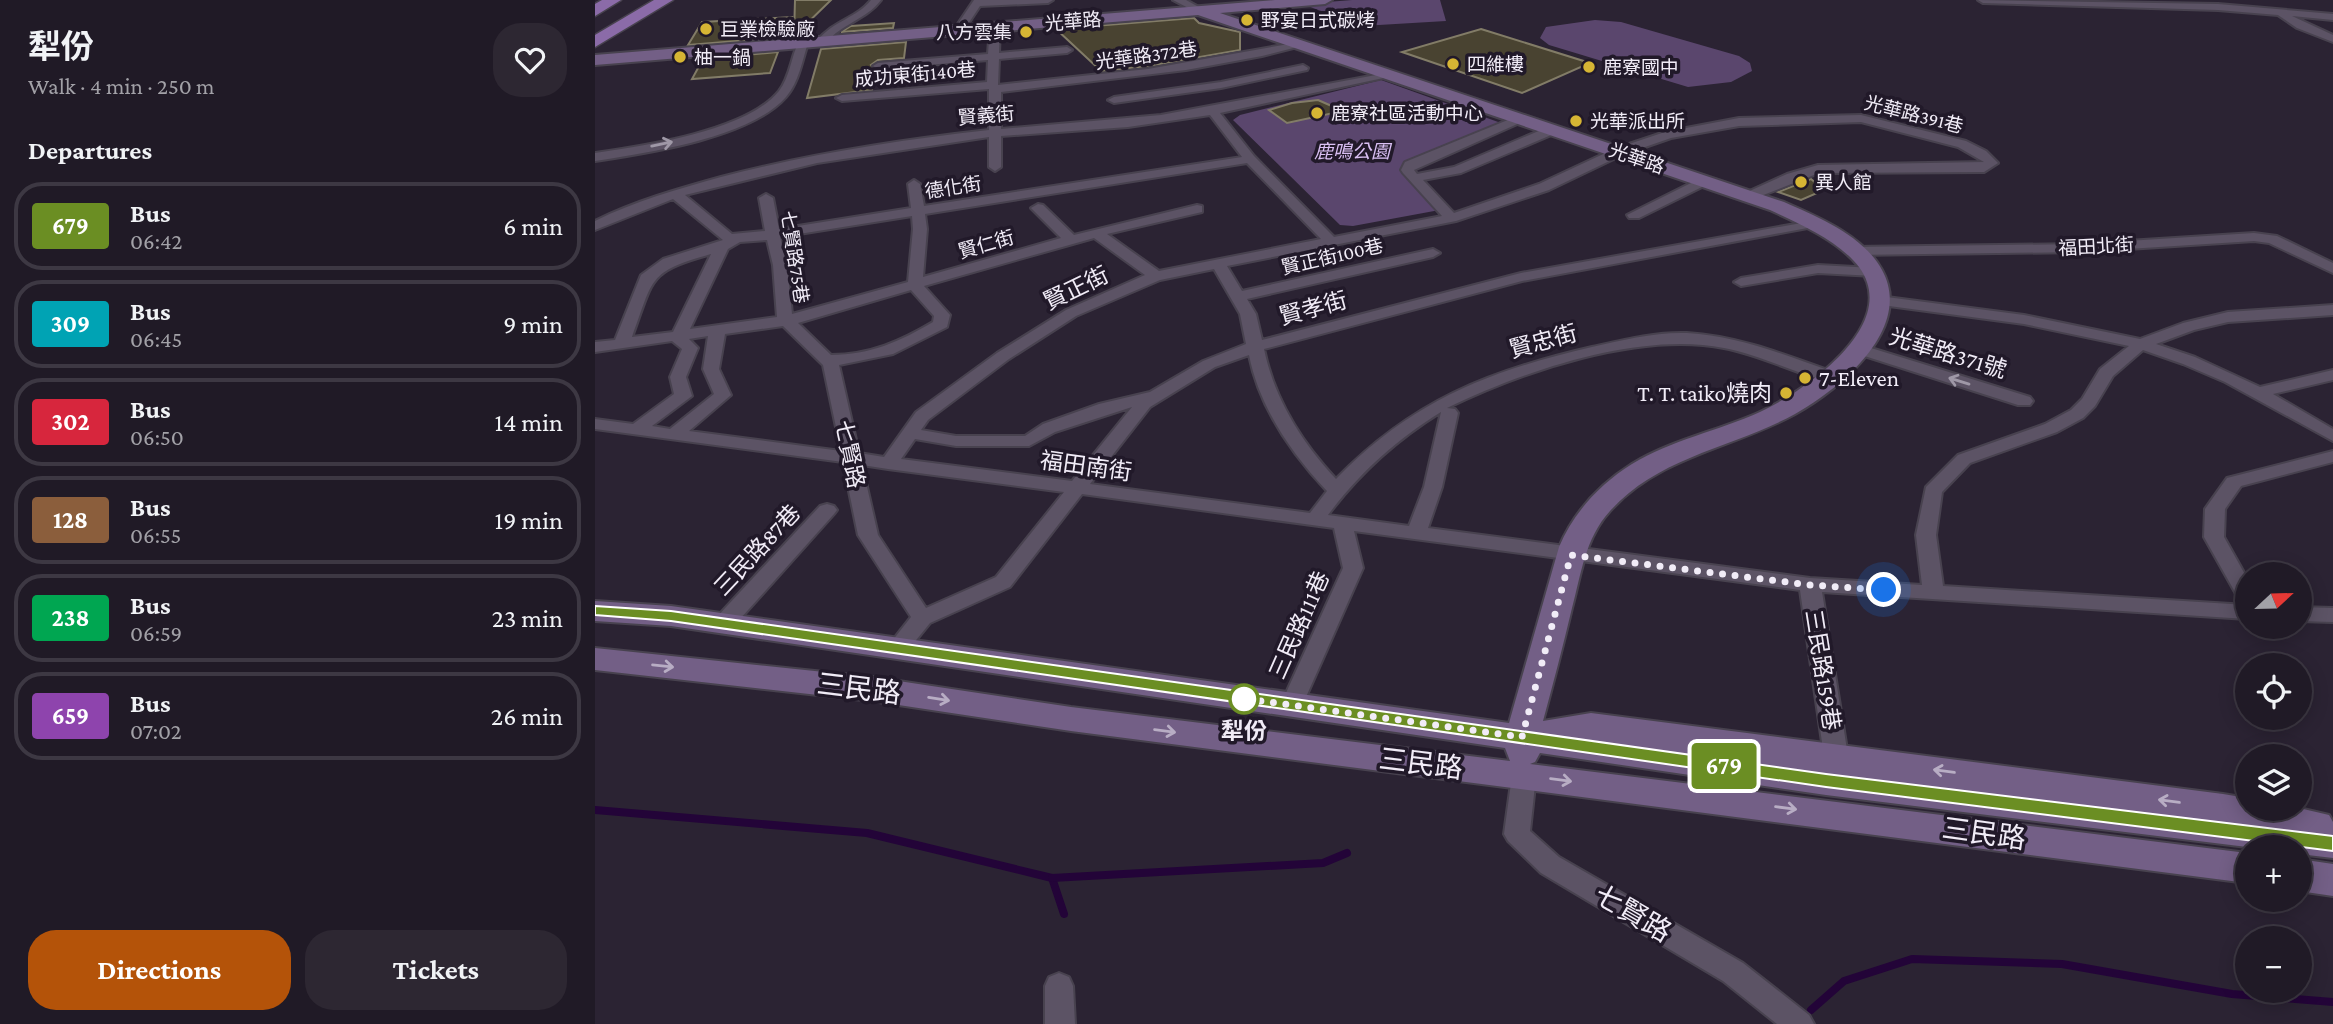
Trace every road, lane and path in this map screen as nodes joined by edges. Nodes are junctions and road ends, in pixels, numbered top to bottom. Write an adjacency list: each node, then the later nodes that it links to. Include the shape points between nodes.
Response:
1 (613, 0): 11 (main road)
2 (631, 0): 15 (main road)
3 (648, 0): 18 (main road)
4 (665, 0): 21 (main road)
5 (876, 0): 20 (street, via 869,9 833,27)
6 (1048, 0): 10 (street)
7 (1178, 0): 12 (street)
8 (1325, 0): 12 (street)
9 (1983, 0): 13 (street)
10 (978, 2): 17 (street)
11 (595, 10)
12 (1201, 11): 16 (street, 光華路); 23 (street, 光華路)
13 (2279, 12): 14 (street); 19 (street)
14 (2333, 17)
15 (595, 21)
16 (995, 27): 17 (street, 光華路); 25 (street)
17 (958, 30): 20 (street, 光華路)
18 (595, 32)
19 (2333, 39)
20 (822, 41): 22 (street, 光華路)
21 (595, 42)
22 (803, 43): 26 (street, 光華路); 38 (street, one-way to 22, via 730,126 763,109 788,86)
23 (1300, 45): 29 (street, 光華路); 30 (street, 光華路372巷, via 1101,79)
24 (1067, 50): 25 (street)
25 (994, 56): 27 (street); 30 (street)
26 (595, 60)
27 (878, 66)
28 (1303, 68): 32 (street)
29 (1388, 74): 33 (street, 賢義街); 34 (street, 光華路)
30 (993, 87): 31 (street, 成功東街140巷); 36 (street)
31 (842, 98)
32 (1114, 100)
33 (1213, 111): 36 (street, 賢義街); 39 (street)
34 (1520, 119): 35 (street, 光華路); 41 (street, via 1409,165 1407,170)
35 (1552, 130): 37 (street, 光華路); 41 (street, via 1457,170)
36 (995, 133): 40 (street); 44 (street, 賢義街, via 827,156)
37 (1618, 152): 42 (street, 光華路); 45 (street, 光華路391巷, via 1669,135 1739,122 1861,118 1962,144 1992,163 1984,168 1818,169); 51 (street, 賢正街, via 1544,187)
38 (595, 157)
39 (1250, 159): 49 (street, 德化街); 58 (street)
40 (995, 167)
41 (1415, 178): 51 (street)
42 (1703, 181): 45 (street, 光華路); 50 (street)
43 (914, 184): 49 (street)
44 (675, 194): 53 (street, 賢義街); 56 (street, via 729,238)
45 (1748, 197): 52 (street, 光華路)
46 (766, 198): 55 (street, 七賢路75巷)
47 (1038, 208): 57 (street)
48 (1198, 209): 54 (street, 賢仁街)
49 (918, 212): 55 (street, 德化街); 67 (street)
50 (1634, 215)
51 (1451, 218): 58 (street, 賢正街)
52 (1814, 223): 60 (street, 光華路); 77 (street, 賢孝街, via 1521,277)
53 (595, 226)
54 (1096, 233): 57 (street, 賢仁街); 65 (street)
55 (771, 235): 56 (street, 德化街); 71 (street, 七賢路75巷, via 780,266)
56 (737, 238): 59 (street)
57 (1071, 240): 67 (street, 賢仁街)
58 (1332, 243): 62 (street, 賢正街)
59 (722, 247): 73 (street); 74 (street, via 668,262 646,278)
60 (1853, 251): 63 (street, 福田北街, via 2080,248 2254,237 2272,239); 64 (street, 光華路)
61 (1433, 253): 68 (street, 賢正街100巷)
62 (1218, 263): 65 (street, 賢正街); 68 (street)
63 (2333, 269)
64 (1874, 272): 66 (street, via 1818,269); 69 (street)
65 (1156, 276): 88 (street, 賢正街, via 1071,313 1003,356 922,416)
66 (1741, 282)
67 (915, 285): 71 (street, 賢仁街); 79 (street, via 942,315 941,324 903,347 852,361)
68 (1240, 296): 77 (street)
69 (1879, 301): 75 (street, via 2028,320); 78 (street, via 1877,321)
70 (2333, 310): 75 (street, via 2228,317)
71 (786, 321): 72 (street); 79 (street, 七賢路)
72 (716, 332): 73 (street); 89 (street, via 711,369 723,395)
73 (678, 338): 74 (street); 87 (street, via 690,348 678,377 683,396)
74 (621, 344): 76 (street)
75 (2140, 344): 82 (street); 103 (street, via 2106,373 2077,414 1964,459 1933,491 1926,535)
76 (595, 347)
77 (1254, 347): 83 (street, 賢孝街, via 1209,364); 95 (street, via 1262,380 1304,456)
78 (1859, 349): 81 (street); 84 (street, 光華路371號, one-way to 78)
79 (827, 360): 92 (street, 七賢路)
80 (2333, 375): 82 (street)
81 (1830, 377): 95 (street, 賢忠街, via 1736,344 1684,338 1588,353 1525,368 1450,398 1381,444); 100 (street, via 1776,413 1661,460 1619,485 1589,517)
82 (2261, 392): 90 (street)
83 (1157, 395): 88 (street, via 1049,428 1029,441 956,441); 94 (street, 賢孝街, via 1144,403)
84 (2024, 401)
85 (1449, 413): 99 (street, via 1433,486)
86 (595, 424): 87 (street, 福田南街)
87 (634, 431): 89 (street, 福田南街)
88 (910, 433): 93 (street, 賢正街)
89 (672, 436): 92 (street, 福田南街)
90 (2333, 436)
91 (2333, 456): 101 (street, via 2234,482 2215,509 2214,537)
92 (852, 459): 93 (street, 福田南街); 108 (street, 七賢路, via 868,535)
93 (888, 464): 94 (street, 福田南街)
94 (1076, 489): 97 (street, 福田南街); 108 (street, 賢孝街, via 1003,582)
95 (1335, 489): 97 (street, 賢忠街)
96 (827, 510): 109 (street, 三民路87巷)
97 (1314, 521): 98 (street, 福田南街)
98 (1343, 525): 99 (street, 福田南街); 113 (street, 三民路111巷, via 1353,568)
99 (1416, 534): 100 (street, 福田南街)
100 (1571, 555): 102 (street); 114 (street)
101 (2235, 575)
102 (1810, 585): 103 (street); 115 (street, 三民路159巷)
103 (1934, 594): 105 (street)
104 (595, 611): 109 (street, 三民路)
105 (2235, 611)
106 (2312, 614): 107 (street)
107 (2333, 615)
108 (922, 618): 110 (street)
109 (723, 624): 110 (street, 三民路)
110 (895, 650): 112 (street); 113 (street, 三民路)
111 (595, 659): 112 (street, 三民路, one-way to 112)
112 (872, 689): 116 (street, 三民路, one-way to 116)
113 (1291, 706): 114 (street, 三民路)
114 (1522, 737): 115 (street, 三民路, via 1591,726); 116 (street); 118 (street, 三民路, via 1826,781)
115 (1836, 756): 117 (street, 三民路, one-way to 115, via 2223,808)
116 (1524, 776): 119 (street, 三民路, one-way to 119); 124 (street, 七賢路, via 1517,834 1550,865 1733,972)
117 (2333, 828)
118 (2333, 843)
119 (2235, 866)
120 (2312, 877): 121 (street)
121 (2333, 880)
122 (1059, 986): 123 (street)
123 (1061, 1024)
124 (1800, 1024)

